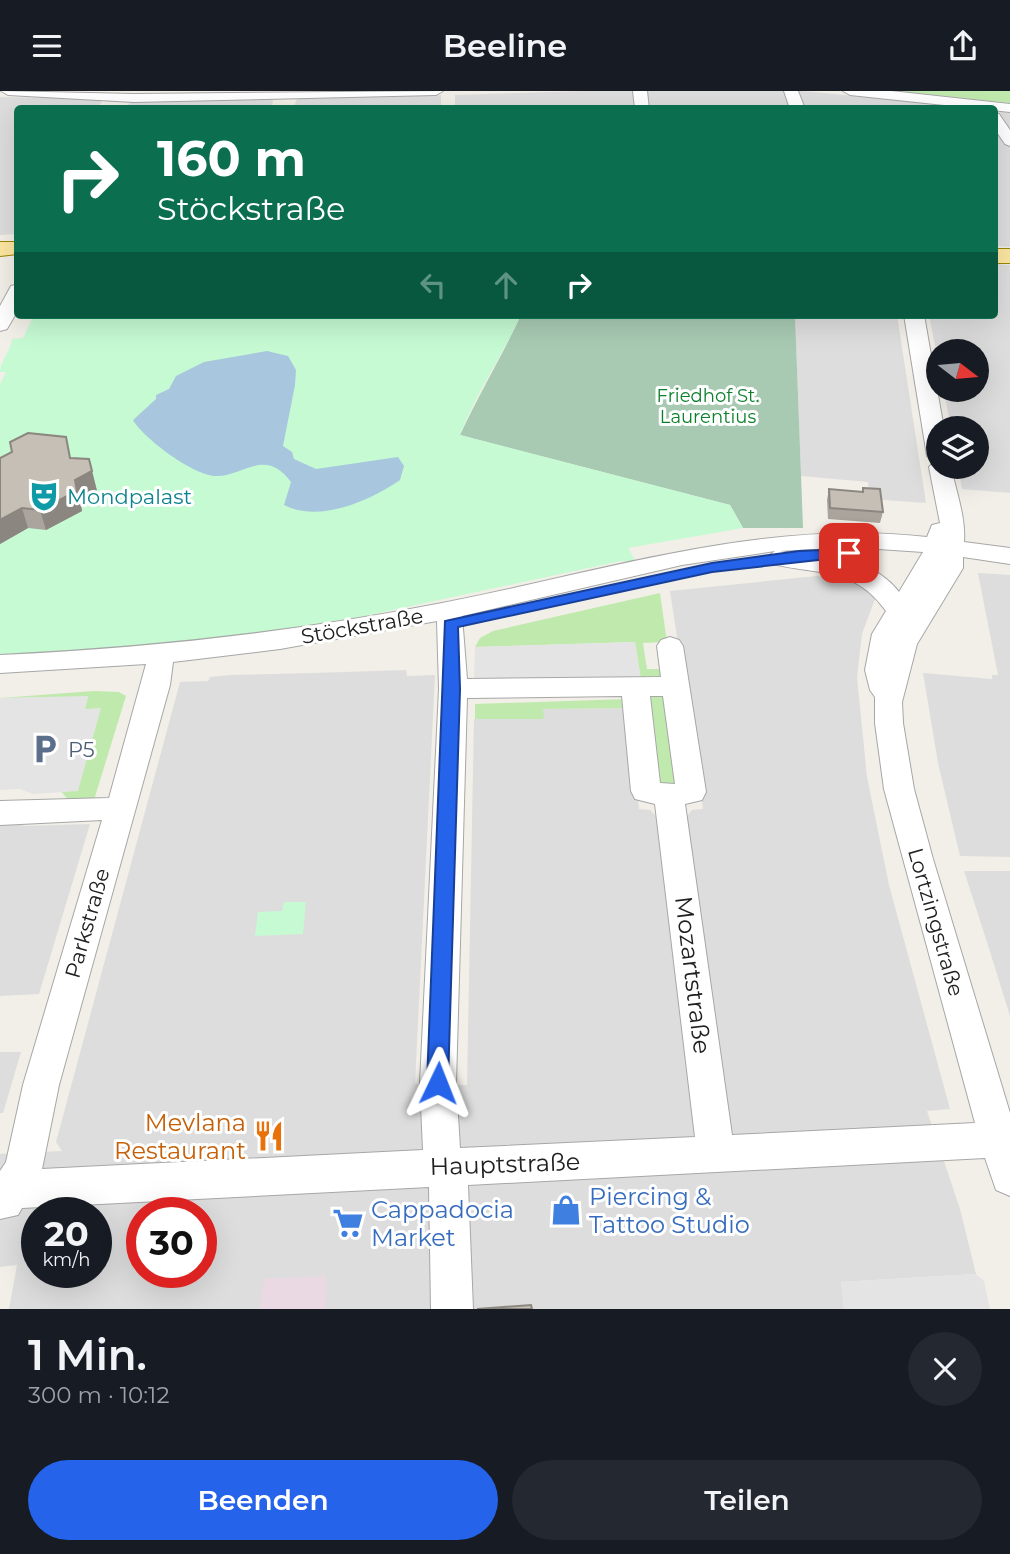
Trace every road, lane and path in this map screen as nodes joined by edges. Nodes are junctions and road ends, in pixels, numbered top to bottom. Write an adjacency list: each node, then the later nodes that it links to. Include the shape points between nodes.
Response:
1 (8, 91): 5 (street)
2 (399, 91): 4 (street); 6 (street)
3 (850, 91): 7 (street)
4 (444, 92)
5 (116, 99): 6 (street)
6 (286, 102)
7 (949, 105)
8 (998, 122): 9 (street)
9 (1010, 141)
10 (14, 298): 12 (street)
11 (915, 319): 13 (street)
12 (0, 325)
13 (931, 416)
14 (942, 479): 15 (street, via 947,511 953,518)
15 (944, 553): 16 (street, Stöckstraße); 17 (street, Stöckstraße); 18 (street, Stöckstraße); 19 (street, Lortzingstraße); 20 (street, Stöckstraße, via 839,539 757,545 646,564); 28 (street, Lortzingstraße, via 948,576 904,644)
16 (1010, 556)
17 (778, 558): 19 (street, Stöckstraße, via 846,567 867,575 884,587); 20 (street, Stöckstraße)
18 (1010, 563)
19 (898, 609): 28 (street, Lortzingstraße, via 880,658 880,679)
20 (449, 617): 22 (street, Stöckstraße); 27 (street)
21 (670, 646): 25 (street)
22 (160, 662): 23 (street, Stöckstraße); 24 (street, Stöckstraße); 30 (street, Parkstraße)
23 (0, 664)
24 (0, 683)
25 (676, 686): 26 (street); 29 (street, via 691,792)
26 (635, 687): 27 (street); 29 (street, via 646,791)
27 (453, 689): 34 (street, via 438,1083)
28 (888, 702): 32 (street, Lortzingstraße, via 905,812)
29 (669, 796): 33 (street, Mozartstraße)
30 (120, 809): 31 (street); 36 (street, Parkstraße, via 41,1085 24,1167)
31 (0, 813)
32 (1005, 1139): 33 (street, Hauptstraße); 35 (street, Lortzingstraße)
33 (716, 1155): 34 (street, Hauptstraße)
34 (445, 1166): 36 (street, Hauptstraße); 37 (street)
35 (1010, 1177)
36 (4, 1196)
37 (452, 1309)

